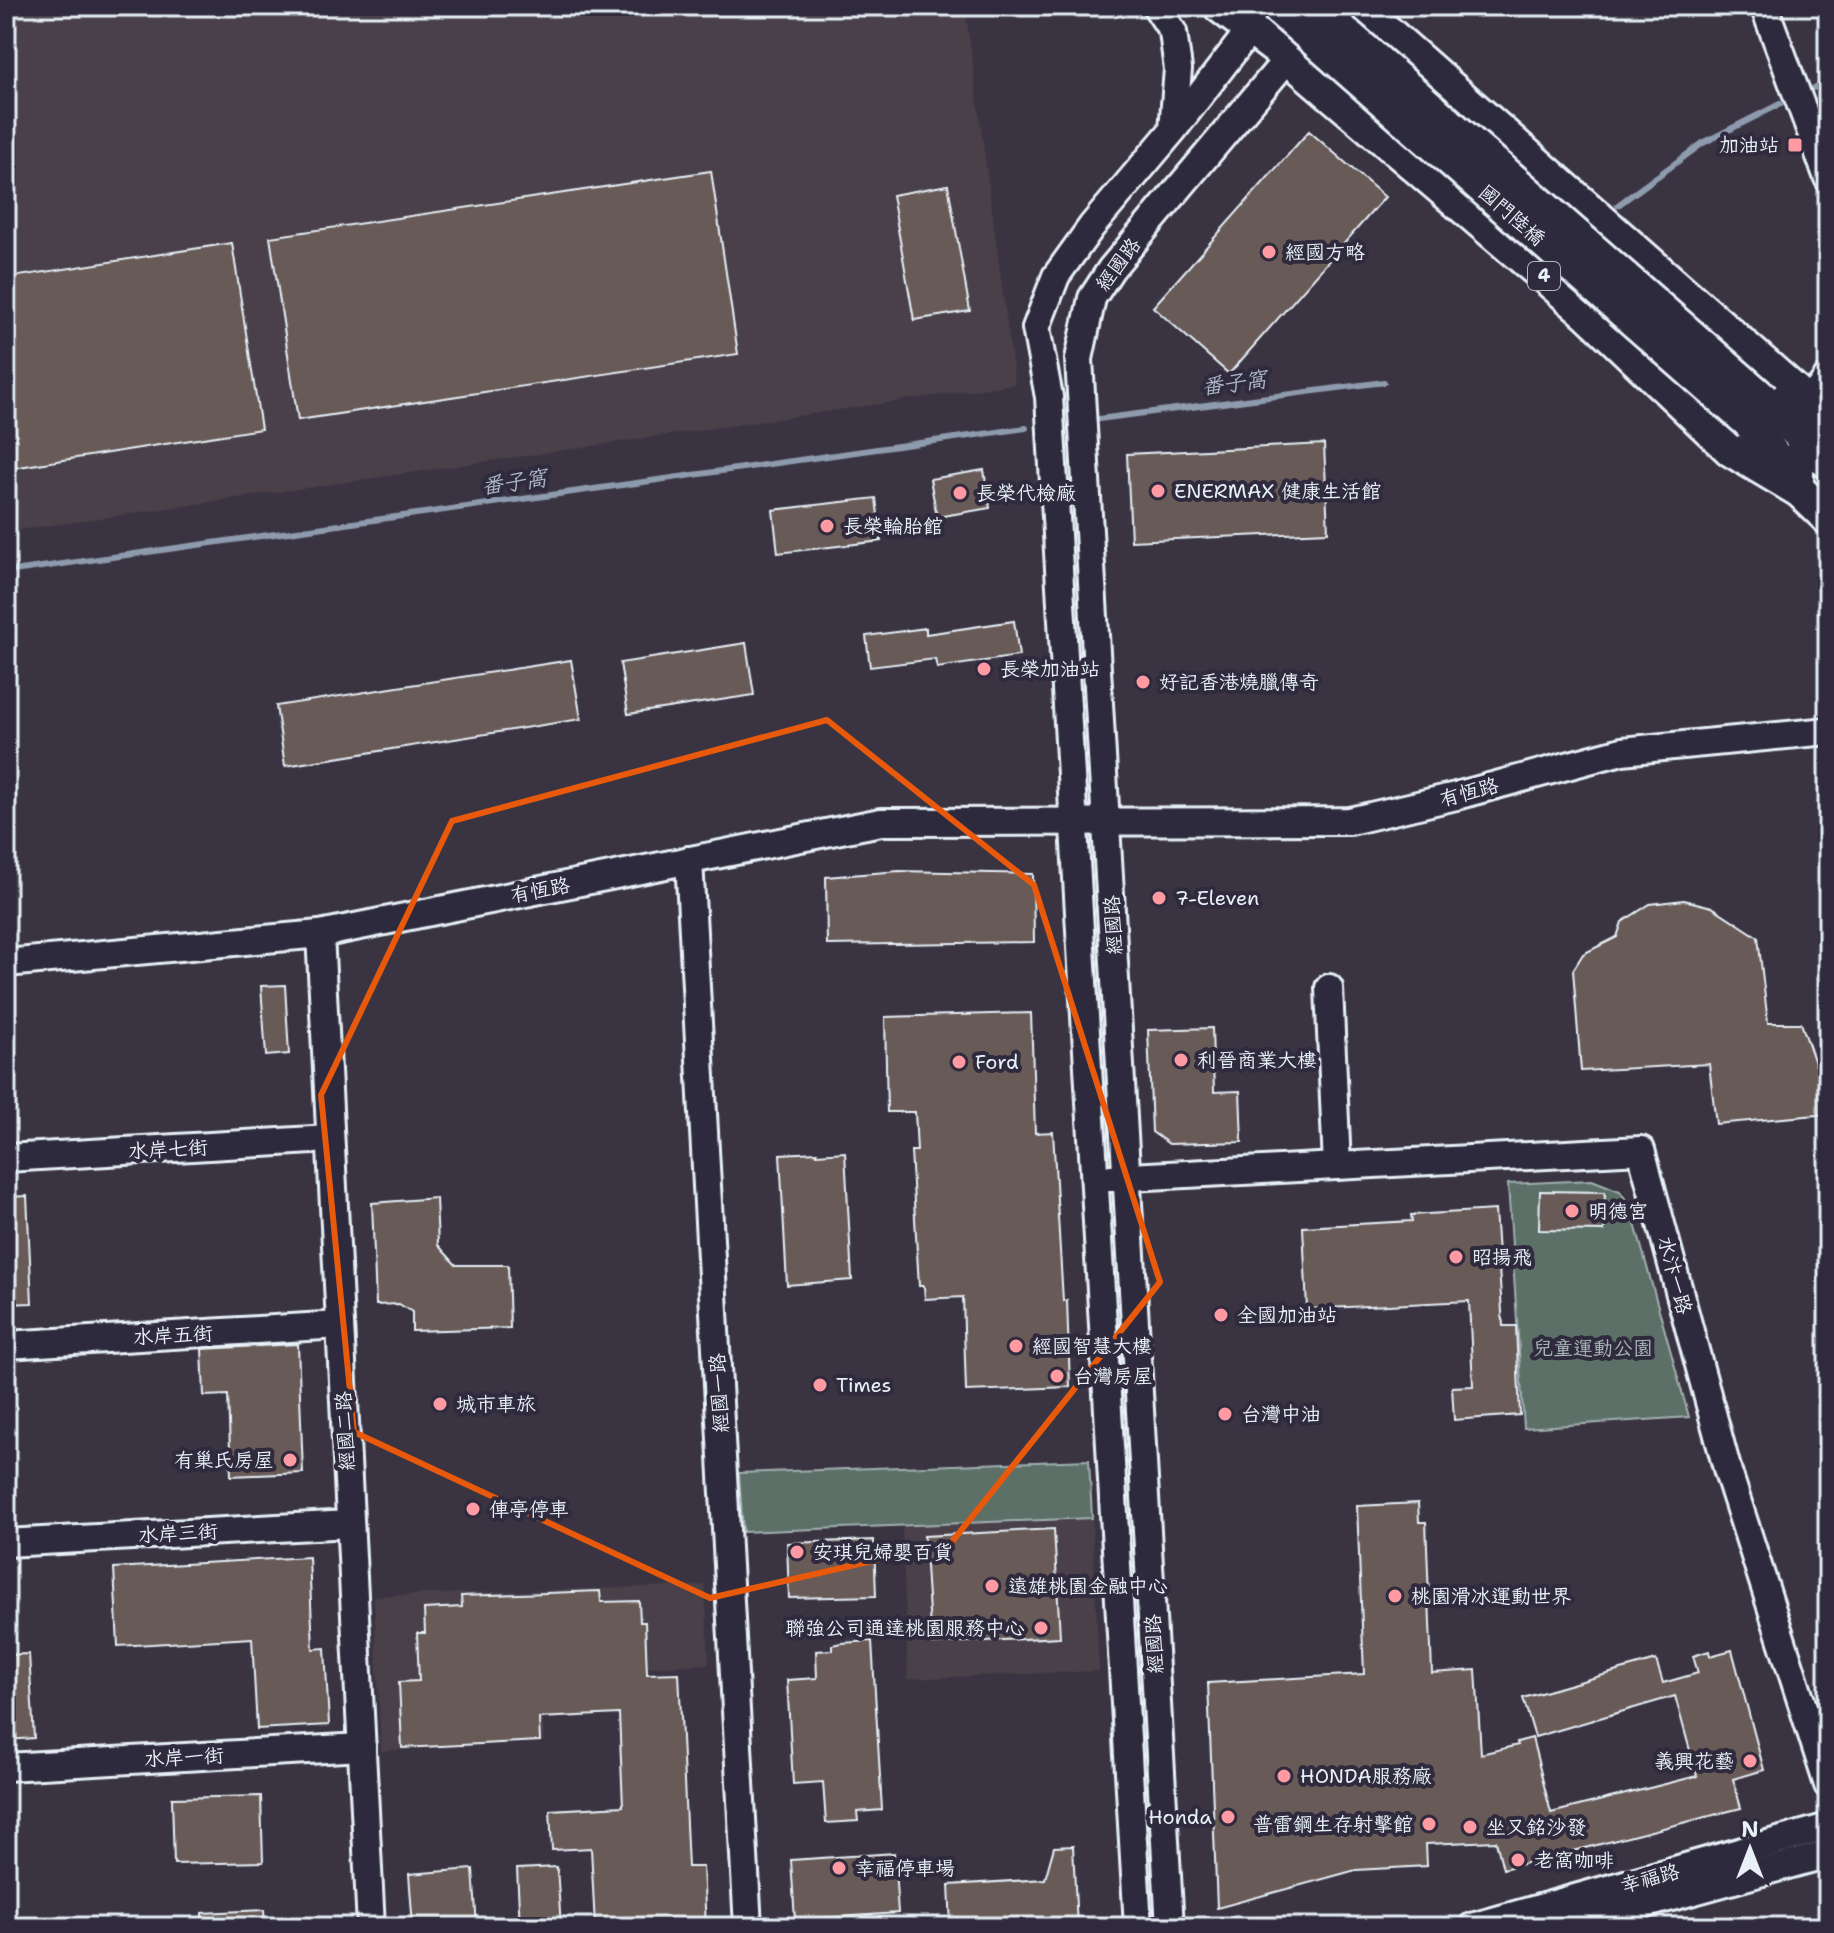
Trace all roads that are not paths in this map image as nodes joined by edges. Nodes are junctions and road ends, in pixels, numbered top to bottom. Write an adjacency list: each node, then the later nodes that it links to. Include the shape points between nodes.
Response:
1 (1156, 6): 10 (street, via 1173,32 1178,69)
2 (1220, 6): 8 (main road, 4)
3 (1276, 6): 13 (main road, 國門陸橋 / 4, bridge)
4 (1314, 6): 13 (main road, 國門陸橋 / 4, bridge)
5 (1326, 6): 9 (street, 經國路)
6 (1358, 6): 14 (main road, 4)
7 (1764, 6): 11 (street)
8 (1250, 30): 9 (main road, 4); 10 (street, 經國路)
9 (1290, 59): 16 (main road, 4, via 1586,312 1731,450); 20 (street, 經國路, via 1092,298 1079,359)
10 (1173, 130): 19 (street, 經國路, via 1056,276 1036,328 1049,397)
11 (1828, 178)
12 (1828, 377): 14 (street)
13 (1757, 411): 14 (main road, 4); 16 (main road, 4)
14 (1812, 418): 15 (main road, 4); 16 (street)
15 (1828, 462)
16 (1800, 491): 17 (main road, 4)
17 (1828, 518)
18 (1828, 731): 20 (street, 有恆路, via 1622,751 1350,821)
19 (1074, 821): 20 (street, 有恆路); 21 (street, 有恆路, via 881,822); 29 (street, 經國路)
20 (1106, 821): 28 (street, 經國路)
21 (689, 860): 22 (street, 有恆路); 41 (street, 經國一路)
22 (320, 934): 23 (street, 有恆路); 25 (street, 經國二路)
23 (6, 963)
24 (1329, 988): 27 (street)
25 (330, 1139): 26 (street, 水岸七街); 30 (street, 經國二路)
26 (6, 1158)
27 (1337, 1166): 28 (street, 水汴一路); 36 (street, 水汴一路, via 1641,1150 1728,1472)
28 (1128, 1178): 29 (street, 水汴一路); 43 (street, 經國路)
29 (1096, 1179): 42 (street, 經國路)
30 (340, 1325): 31 (street, 水岸五街); 32 (street, 經國二路)
31 (6, 1345)
32 (350, 1524): 33 (street, 水岸三街); 34 (street, 經國二路)
33 (6, 1543)
34 (362, 1747): 35 (street, 水岸一街); 40 (street, 經國二路)
35 (6, 1767)
36 (1828, 1785)
37 (1828, 1827): 39 (street, 幸福路)
38 (1828, 1854): 44 (street, 幸福路)
39 (1486, 1925)
40 (371, 1927)
41 (748, 1927)
42 (1138, 1927)
43 (1170, 1927)
44 (1563, 1927)

